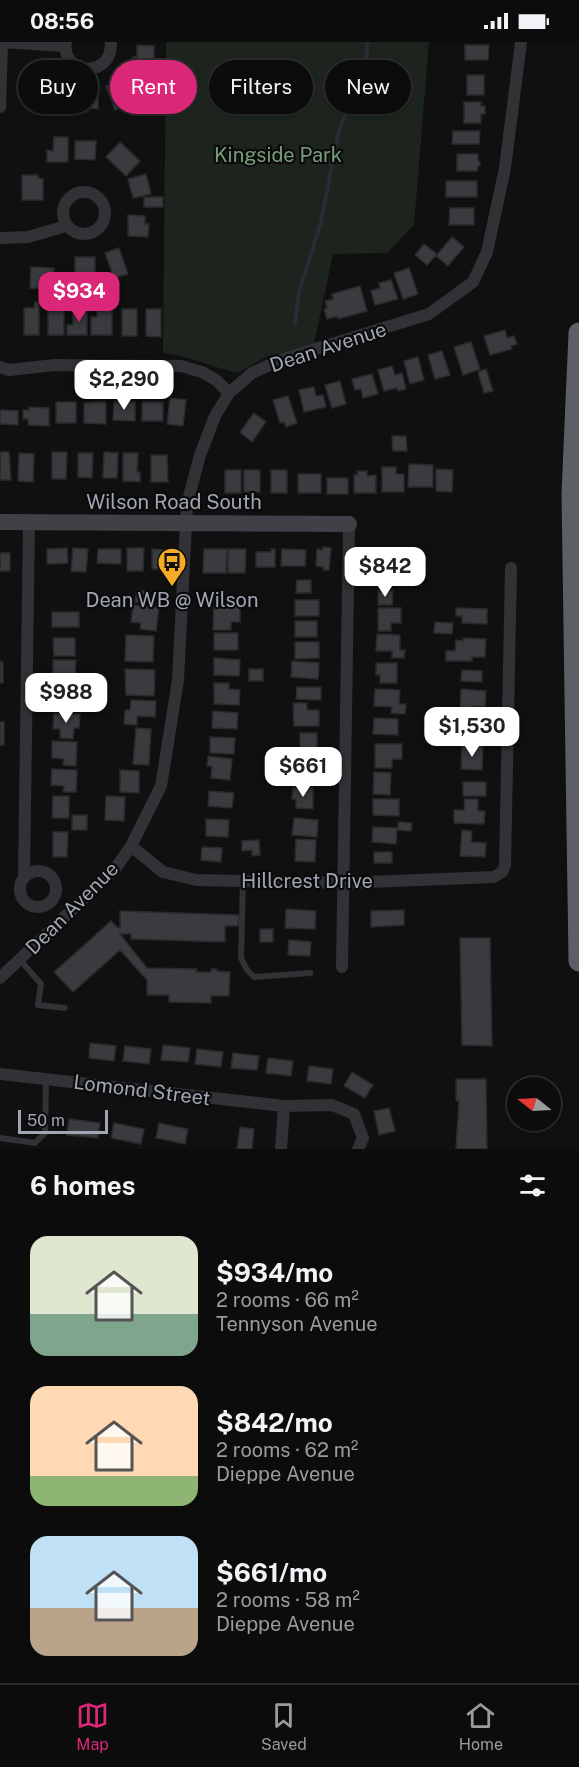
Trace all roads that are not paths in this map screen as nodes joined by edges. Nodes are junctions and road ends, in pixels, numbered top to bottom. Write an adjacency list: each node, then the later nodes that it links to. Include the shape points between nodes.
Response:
1 (2, 42): 4 (street); 5 (street)
2 (111, 42): 4 (street, via 108,58 90,69 70,61)
3 (521, 42): 10 (street, Dean Avenue, via 505,168 487,252 473,282 429,314 280,360 252,374)
4 (65, 44)
5 (0, 107)
6 (66, 226): 7 (street, via 28,237)
7 (0, 238)
8 (579, 333): 21 (highway, via 572,494)
9 (0, 367): 10 (street, via 9,370 55,365 181,366 202,372)
10 (230, 393): 13 (street, Dean Avenue, via 207,433)
11 (0, 522): 12 (main road, Wilson Road South)
12 (29, 522): 13 (main road, Wilson Road South); 17 (street)
13 (185, 522): 14 (main road, Wilson Road South); 16 (street, Dean Avenue, via 178,680 161,786)
14 (349, 524): 19 (street)
15 (511, 568): 19 (street, Hillcrest Drive, via 502,872 494,877)
16 (131, 846): 18 (street, Hillcrest Drive, via 163,872 196,880); 20 (street, Dean Avenue, via 115,868)
17 (24, 877)
18 (243, 881): 19 (street, Hillcrest Drive); 23 (lane, via 241,958 247,970 254,977)
19 (343, 883): 22 (street)
20 (20, 960): 24 (street, Dean Avenue); 25 (lane, via 41,984 38,1005)
21 (579, 961)
22 (342, 967)
23 (310, 973)
24 (0, 978)
25 (65, 1008)
26 (0, 1074): 27 (street, Lomond Street)
27 (46, 1079): 28 (street, Lomond Street); 29 (lane, via 45,1133 35,1143)
28 (284, 1106): 30 (street); 31 (street, Lomond Street, via 332,1105 354,1114 363,1138)
29 (0, 1138)
30 (281, 1149)
31 (358, 1149)

